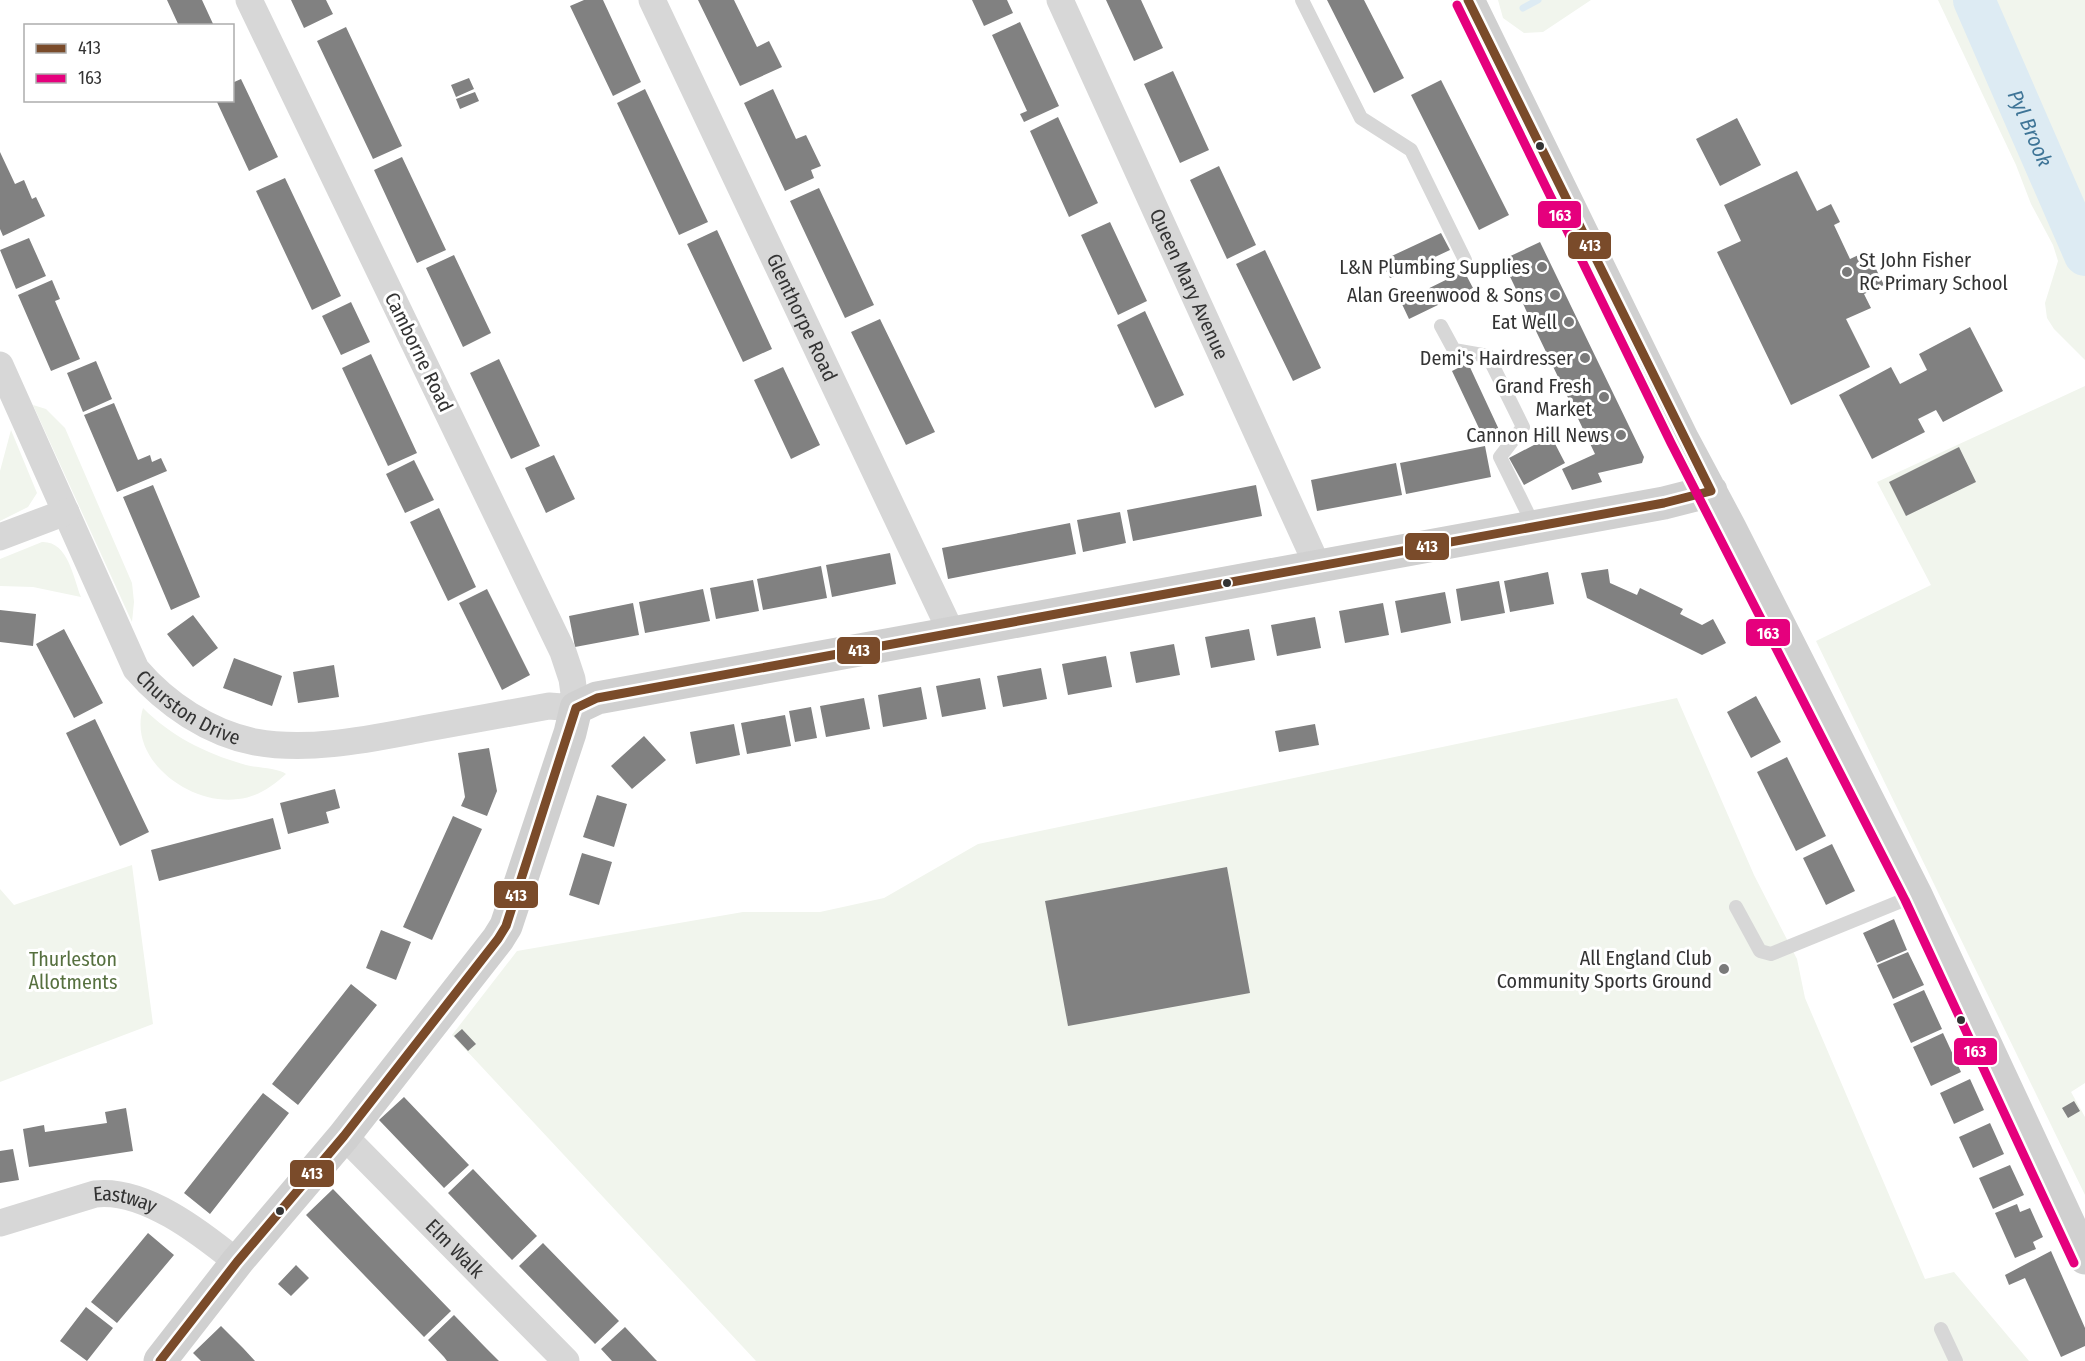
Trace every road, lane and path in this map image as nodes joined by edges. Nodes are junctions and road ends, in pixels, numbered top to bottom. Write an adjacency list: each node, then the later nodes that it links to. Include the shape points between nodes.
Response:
1 (249, 0): 15 (street, Camborne Road, via 563,652)
2 (651, 0): 14 (street, Glenthorpe Road)
3 (1060, 0): 13 (street, Queen Mary Avenue)
4 (1302, 0): 6 (lane, via 1361,118 1411,150)
5 (1468, 0): 9 (street)
6 (1465, 260)
7 (1441, 326): 11 (lane, via 1454,350 1488,356 1523,427 1500,458)
8 (0, 365): 10 (street, Churston Drive)
9 (1710, 491): 11 (street); 16 (street)
10 (66, 512): 12 (street); 15 (street, Churston Drive, via 136,669 173,705 225,732 253,742 285,746 369,739 549,706)
11 (1535, 527): 13 (street)
12 (0, 537)
13 (1318, 567): 14 (street)
14 (952, 634): 15 (street, via 597,698)
15 (576, 708): 18 (street, via 506,926)
16 (1916, 896): 17 (lane, via 1771,954 1760,951); 20 (street)
17 (1736, 907)
18 (344, 1136): 21 (street); 24 (street, Elm Walk)
19 (0, 1223): 21 (street, Eastway, via 112,1192 145,1202 179,1221)
20 (2085, 1258)
21 (237, 1262): 23 (street)
22 (1941, 1329): 25 (lane)
23 (160, 1361)
24 (566, 1361)
25 (1956, 1361)

